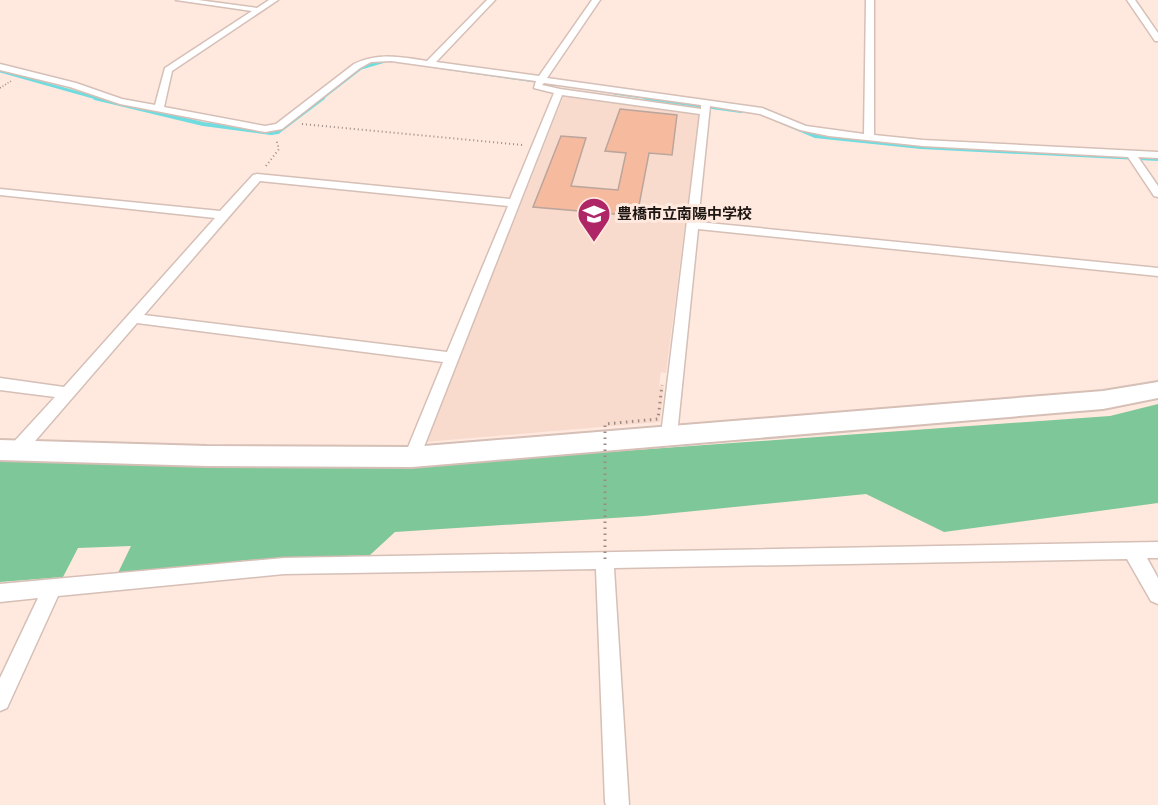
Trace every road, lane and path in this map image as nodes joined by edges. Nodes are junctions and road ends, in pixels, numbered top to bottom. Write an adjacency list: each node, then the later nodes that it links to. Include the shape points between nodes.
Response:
1 (180, 0): 7 (street)
2 (273, 0): 7 (street)
3 (491, 0): 9 (street)
4 (596, 0): 12 (street)
5 (870, 0): 18 (street)
6 (1131, 0): 8 (street)
7 (259, 10): 16 (street, via 168,70)
8 (1158, 39)
9 (430, 63): 12 (street); 16 (street, via 391,58 362,63 272,129)
10 (0, 67): 16 (street)
11 (14, 80): 13 (path)
12 (540, 82): 14 (street); 15 (street)
13 (0, 88)
14 (560, 92): 15 (street); 19 (street)
15 (706, 108): 18 (street, via 770,113 813,131); 26 (street)
16 (159, 109)
17 (296, 124): 19 (path)
18 (869, 137): 21 (street)
19 (538, 146): 24 (street)
20 (1158, 155): 21 (street)
21 (1133, 157): 23 (street)
22 (0, 192): 25 (street)
23 (1158, 194)
24 (515, 203): 25 (street, via 257,177); 29 (street)
25 (222, 215): 28 (street)
26 (693, 225): 27 (street); 34 (street)
27 (1158, 272)
28 (134, 318): 29 (street); 33 (street)
29 (452, 358): 36 (street)
30 (0, 384): 33 (street)
31 (662, 386): 39 (path, bridge, via 658,419 605,424)
32 (1158, 390): 34 (street, via 1103,400)
33 (69, 393): 35 (street)
34 (669, 435): 36 (street)
35 (9, 450): 36 (street)
36 (412, 457)
37 (1132, 550): 38 (street); 39 (street); 42 (street)
38 (1158, 550)
39 (605, 559): 40 (street, via 284,566); 44 (street)
40 (52, 588): 41 (street); 43 (street)
41 (0, 593)
42 (1158, 595)
43 (0, 701)
44 (616, 804)

